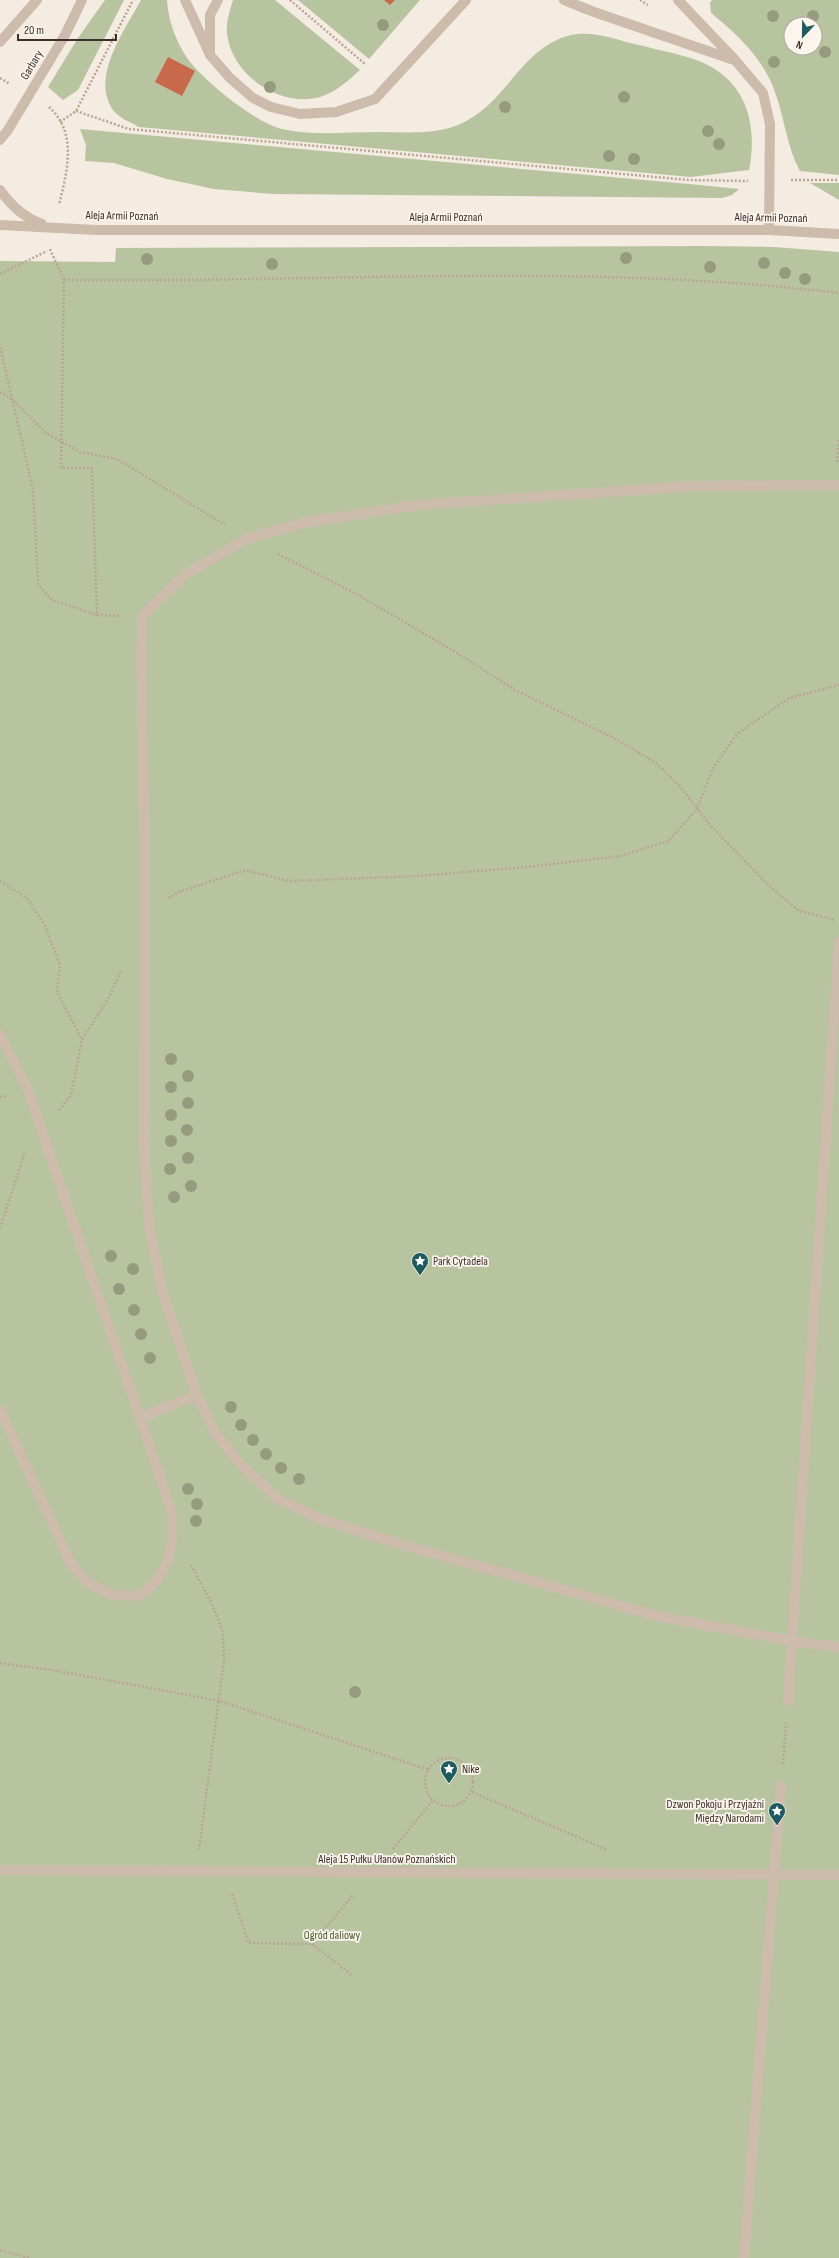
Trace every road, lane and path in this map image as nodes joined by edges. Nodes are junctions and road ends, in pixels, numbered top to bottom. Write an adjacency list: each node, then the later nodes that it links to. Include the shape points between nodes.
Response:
1 (37, 0): 10 (street)
2 (82, 0): 19 (street, Garbary, via 65,35)
3 (133, 0): 17 (path)
4 (185, 0): 11 (street)
5 (218, 0): 11 (street, via 210,15)
6 (290, 0): 13 (path)
7 (466, 0): 11 (street, via 375,99 336,112 300,114 271,107 253,98)
8 (564, 0): 12 (street)
9 (678, 0): 12 (street)
10 (0, 42)
11 (210, 56)
12 (736, 60): 21 (street, via 763,93 770,124)
13 (365, 64)
14 (0, 78): 15 (path)
15 (7, 82)
16 (45, 104): 18 (path)
17 (76, 111): 18 (path); 21 (path, via 129,129 690,180)
18 (60, 122): 23 (path, via 67,138 69,160)
19 (0, 140)
20 (839, 180): 21 (path)
21 (769, 181): 26 (street)
22 (0, 190): 25 (street, Aleja Armii Poznań, via 28,219)
23 (58, 211)
24 (0, 225): 25 (street, Aleja Armii Poznań)
25 (54, 228): 26 (street, Aleja Armii Poznań)
26 (769, 230): 27 (street, Aleja Armii Poznań)
27 (839, 234)
28 (0, 274): 29 (path, via 49,250)
29 (64, 280): 30 (path, via 579,276 677,280); 34 (path)
30 (839, 293)
31 (0, 347): 33 (path)
32 (0, 392): 33 (path)
33 (13, 400): 34 (path, via 46,433); 37 (path, via 33,489 38,584 52,600)
34 (61, 440): 36 (path, via 80,452 116,459); 37 (path, via 61,468 92,468)
35 (839, 485): 36 (street, via 696,486 417,505 303,523)
36 (246, 539): 38 (street, via 186,574); 40 (path, via 360,596 515,690 614,738 656,763 678,784)
37 (97, 616): 38 (path)
38 (142, 616): 43 (street)
39 (839, 685): 40 (path, via 789,698 737,734 713,768)
40 (697, 809): 42 (path, via 766,883 799,911); 43 (path, via 668,841 620,856 417,876 310,881 290,881 245,870 180,892 155,905)
41 (0, 881): 47 (path, via 27,898 46,926 60,965 57,992)
42 (839, 921)
43 (145, 923): 51 (street, via 144,1147 149,1224 162,1290)
44 (839, 942): 55 (street)
45 (124, 964): 47 (path, via 109,997)
46 (0, 1035): 48 (street, via 28,1090)
47 (82, 1040): 48 (path, via 71,1095 57,1112)
48 (37, 1116): 53 (street)
49 (26, 1151): 50 (path)
50 (0, 1228)
51 (197, 1395): 53 (street); 55 (street, via 214,1431 238,1462 278,1499 318,1518 389,1542 657,1616)
52 (0, 1410): 53 (street, via 71,1564 89,1584 112,1595 138,1596 154,1584 168,1562 172,1539 172,1512)
53 (140, 1418)
54 (197, 1575): 58 (path, via 222,1632 224,1660)
55 (791, 1641): 56 (street); 59 (street)
56 (839, 1647)
57 (0, 1663): 58 (path)
58 (220, 1701): 60 (path); 67 (path)
59 (788, 1701): 61 (path)
60 (428, 1770): 62 (path, via 445,1758 465,1763 474,1782); 63 (path, via 425,1786)
61 (781, 1786): 69 (street)
62 (472, 1792): 63 (path, via 467,1799 450,1806 441,1805); 65 (path)
63 (433, 1800): 64 (path)
64 (417, 1820)
65 (610, 1851)
66 (0, 1870): 67 (street, Aleja 15 Pułku Ułanów Poznańskich)
67 (196, 1871): 68 (street, Aleja 15 Pułku Ułanów Poznańskich)
68 (224, 1871): 69 (street, Aleja 15 Pułku Ułanów Poznańskich); 72 (path, via 249,1943)
69 (773, 1874): 70 (street, Aleja 15 Pułku Ułanów Poznańskich); 76 (street)
70 (839, 1875)
71 (355, 1893): 72 (path)
72 (312, 1944): 73 (path)
73 (353, 1976)
74 (0, 2250): 75 (path)
75 (29, 2258)
76 (744, 2258)

